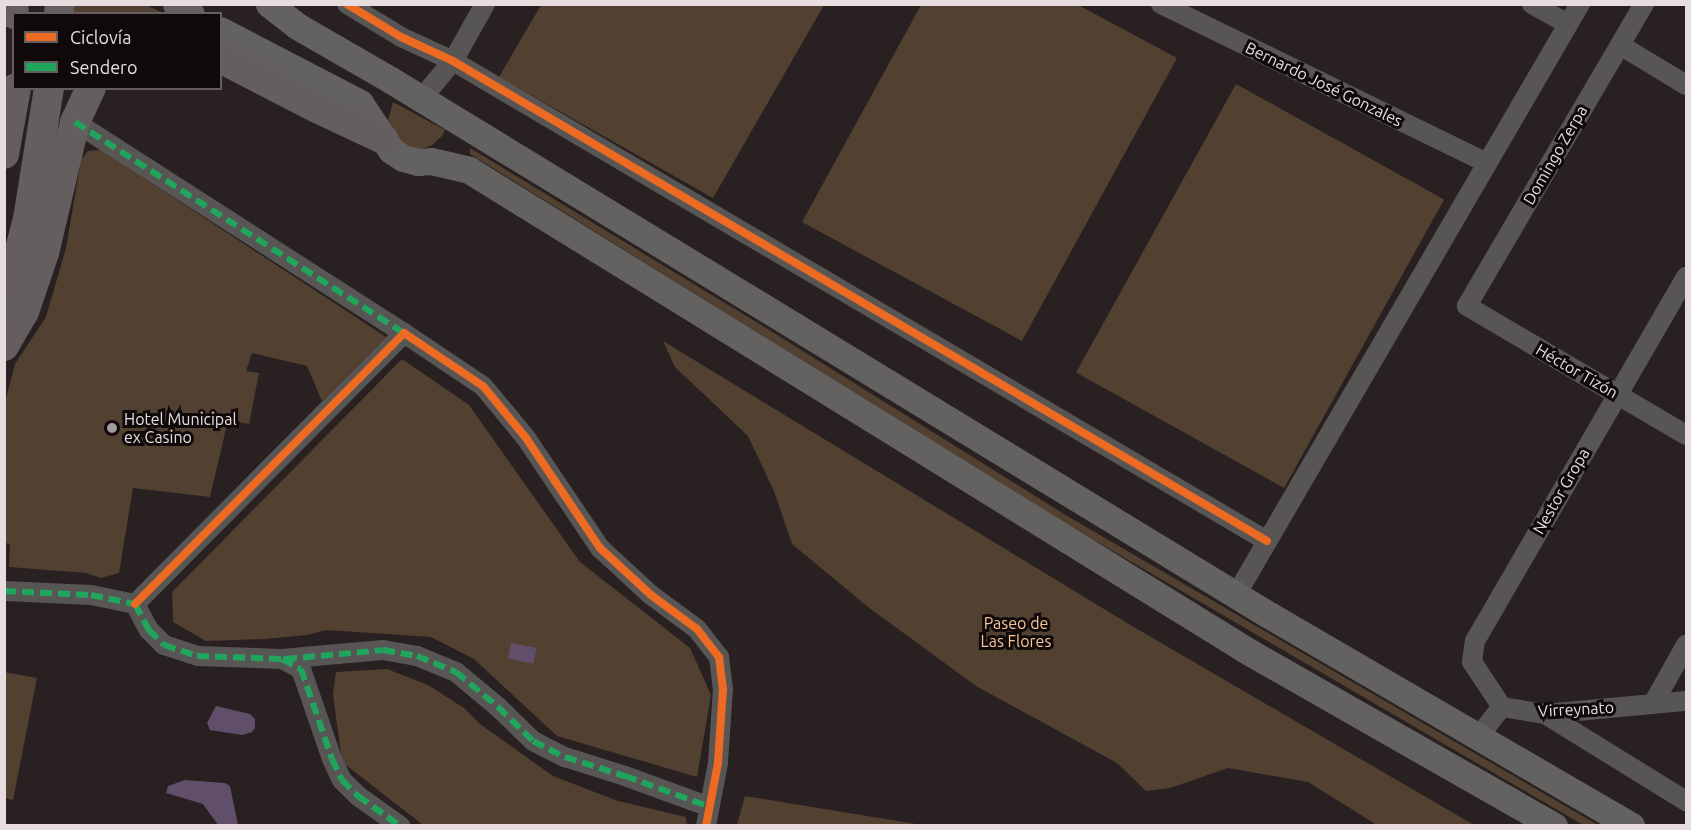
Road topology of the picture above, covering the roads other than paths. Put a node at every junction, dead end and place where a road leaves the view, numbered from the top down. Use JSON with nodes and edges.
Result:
{"nodes":[{"id":1,"x":269,"y":4,"type":"edge"},
{"id":2,"x":347,"y":4,"type":"edge"},
{"id":3,"x":485,"y":4,"type":"edge"},
{"id":4,"x":1161,"y":4,"type":"edge"},
{"id":5,"x":1532,"y":4,"type":"edge"},
{"id":6,"x":1580,"y":4,"type":"edge"},
{"id":7,"x":1644,"y":4,"type":"edge"},
{"id":8,"x":1568,"y":24,"type":"junction"},
{"id":9,"x":222,"y":31,"type":"edge"},
{"id":10,"x":1620,"y":45,"type":"junction"},
{"id":11,"x":222,"y":59,"type":"edge"},
{"id":12,"x":453,"y":61,"type":"junction"},
{"id":13,"x":389,"y":79,"type":"junction"},
{"id":14,"x":1686,"y":85,"type":"edge"},
{"id":15,"x":16,"y":90,"type":"edge"},
{"id":16,"x":49,"y":90,"type":"edge"},
{"id":17,"x":90,"y":90,"type":"edge"},
{"id":18,"x":421,"y":99,"type":"junction"},
{"id":19,"x":75,"y":122,"type":"junction"},
{"id":20,"x":464,"y":124,"type":"junction"},
{"id":21,"x":380,"y":132,"type":"junction"},
{"id":22,"x":4,"y":154,"type":"edge"},
{"id":23,"x":431,"y":161,"type":"junction"},
{"id":24,"x":1487,"y":163,"type":"junction"},
{"id":25,"x":1686,"y":277,"type":"edge"},
{"id":26,"x":1467,"y":306,"type":"joint"},
{"id":27,"x":4,"y":311,"type":"edge"},
{"id":28,"x":404,"y":333,"type":"junction"},
{"id":29,"x":4,"y":345,"type":"edge"},
{"id":30,"x":1617,"y":394,"type":"junction"},
{"id":31,"x":1686,"y":435,"type":"edge"},
{"id":32,"x":1267,"y":541,"type":"junction"},
{"id":33,"x":4,"y":591,"type":"edge"},
{"id":34,"x":1236,"y":595,"type":"junction"},
{"id":35,"x":135,"y":604,"type":"junction"},
{"id":36,"x":1686,"y":645,"type":"edge"},
{"id":37,"x":282,"y":659,"type":"junction"},
{"id":38,"x":1686,"y":701,"type":"edge"},
{"id":39,"x":1653,"y":704,"type":"junction"},
{"id":40,"x":1502,"y":707,"type":"junction"},
{"id":41,"x":1545,"y":714,"type":"junction"},
{"id":42,"x":1479,"y":736,"type":"junction"},
{"id":43,"x":1686,"y":801,"type":"edge"},
{"id":44,"x":708,"y":816,"type":"edge"},
{"id":45,"x":400,"y":825,"type":"edge"},
{"id":46,"x":1554,"y":825,"type":"edge"},
{"id":47,"x":1631,"y":825,"type":"edge"}],
"edges":[{"from":1,"to":13,"type":"main road"},
{"from":2,"to":12,"type":"street"},
{"from":3,"to":12,"type":"street"},
{"from":4,"to":24,"type":"street","name":"Bernardo José Gonzales"},
{"from":5,"to":8,"type":"street"},
{"from":6,"to":8,"type":"street"},
{"from":7,"to":10,"type":"street","name":"Domingo Zerpa"},
{"from":8,"to":24,"type":"street"},
{"from":9,"to":21,"type":"main road"},
{"from":10,"to":14,"type":"street"},
{"from":10,"to":26,"type":"street","name":"Domingo Zerpa"},
{"from":11,"to":21,"type":"main road"},
{"from":12,"to":18,"type":"street"},
{"from":12,"to":32,"type":"street"},
{"from":13,"to":18,"type":"main road"},
{"from":13,"to":21,"type":"main road"},
{"from":15,"to":22,"type":"main road"},
{"from":16,"to":27,"type":"main road"},
{"from":17,"to":19,"type":"main road"},
{"from":18,"to":20,"type":"main road"},
{"from":19,"to":28,"type":"street"},
{"from":19,"to":29,"type":"main road"},
{"from":20,"to":23,"type":"main road"},
{"from":20,"to":34,"type":"main road"},
{"from":21,"to":23,"type":"main road"},
{"from":23,"to":46,"type":"main road"},
{"from":24,"to":32,"type":"street"},
{"from":25,"to":30,"type":"street","name":"Nestor Gropa"},
{"from":26,"to":30,"type":"street","name":"Héctor Tizón"},
{"from":28,"to":35,"type":"street"},
{"from":28,"to":44,"type":"street"},
{"from":30,"to":31,"type":"street","name":"Héctor Tizón"},
{"from":30,"to":40,"type":"street","name":"Nestor Gropa"},
{"from":32,"to":34,"type":"street"},
{"from":33,"to":35,"type":"street"},
{"from":34,"to":42,"type":"main road"},
{"from":35,"to":37,"type":"street"},
{"from":36,"to":39,"type":"street"},
{"from":37,"to":44,"type":"street"},
{"from":37,"to":45,"type":"street"},
{"from":38,"to":39,"type":"street","name":"Virreynato"},
{"from":39,"to":41,"type":"street","name":"Virreynato"},
{"from":40,"to":41,"type":"street","name":"Virreynato"},
{"from":40,"to":42,"type":"street"},
{"from":41,"to":43,"type":"street"},
{"from":42,"to":47,"type":"main road"}]}
